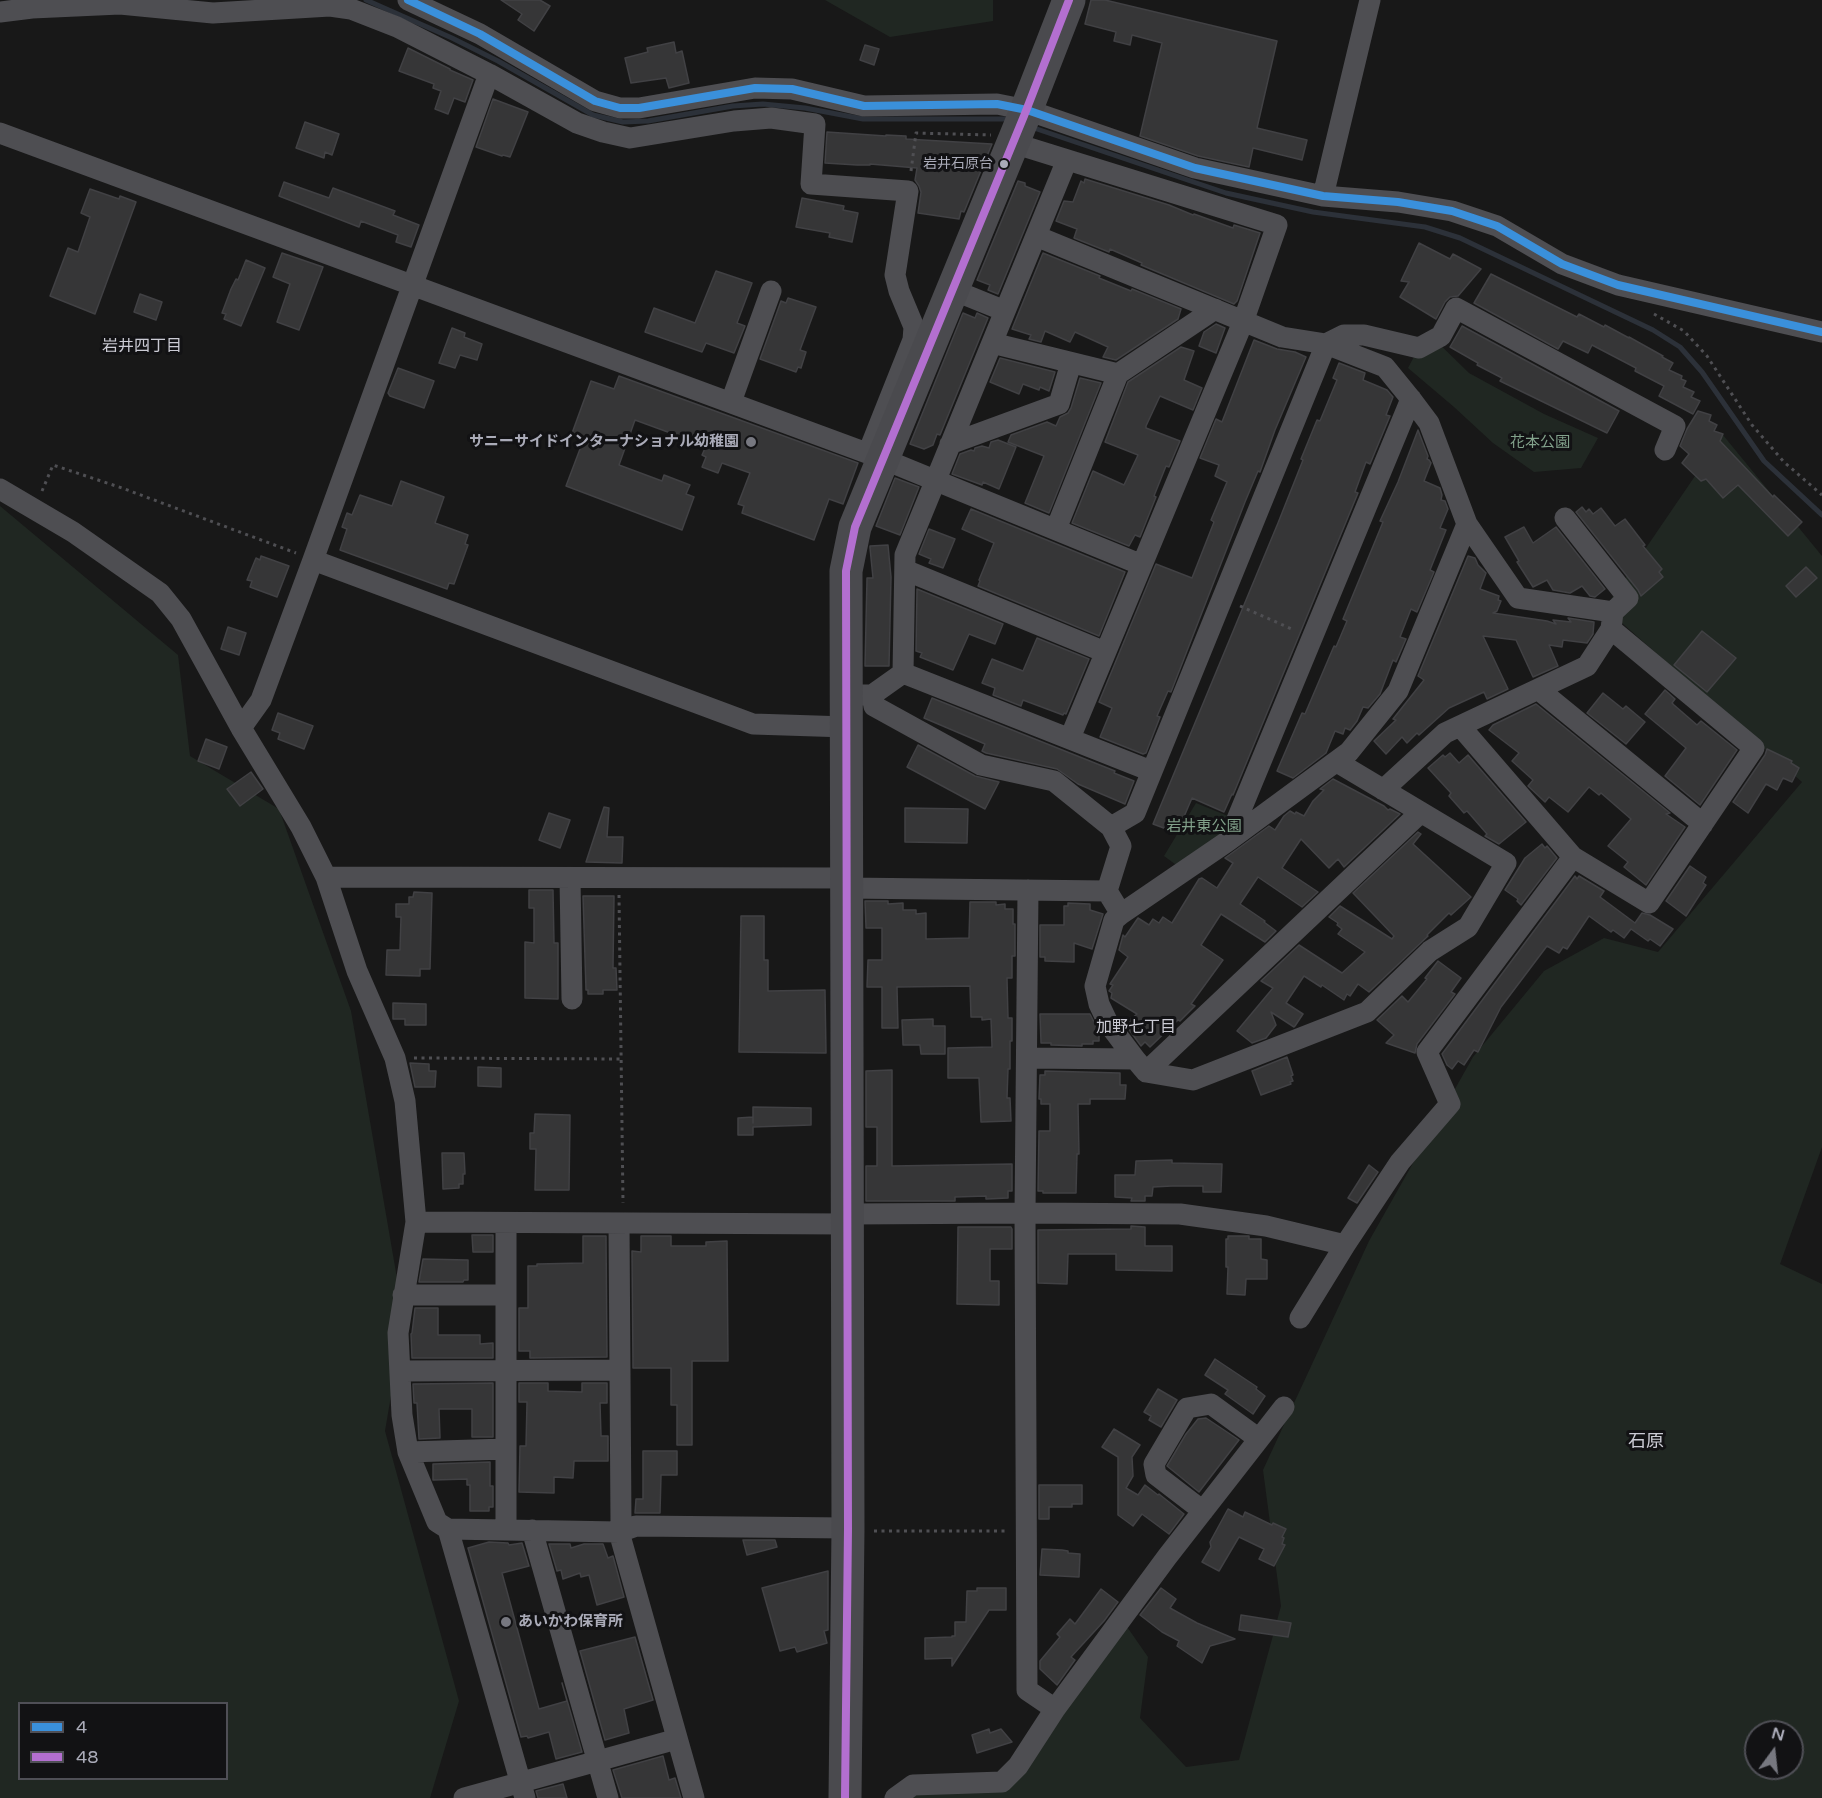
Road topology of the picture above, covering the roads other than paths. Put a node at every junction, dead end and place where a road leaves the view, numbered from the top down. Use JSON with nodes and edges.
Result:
{"nodes":[{"id":1,"x":408,"y":0,"type":"edge"},
{"id":2,"x":1069,"y":0,"type":"edge"},
{"id":3,"x":1370,"y":0,"type":"edge"},
{"id":4,"x":0,"y":12,"type":"edge"},
{"id":5,"x":489,"y":74,"type":"junction"},
{"id":6,"x":1020,"y":126,"type":"junction"},
{"id":7,"x":0,"y":133,"type":"edge"},
{"id":8,"x":1067,"y":160,"type":"junction"},
{"id":9,"x":1323,"y":196,"type":"junction"},
{"id":10,"x":1036,"y":236,"type":"junction"},
{"id":11,"x":412,"y":285,"type":"junction"},
{"id":12,"x":953,"y":290,"type":"junction"},
{"id":13,"x":771,"y":291,"type":"dead end"},
{"id":14,"x":1215,"y":309,"type":"junction"},
{"id":15,"x":1005,"y":311,"type":"junction"},
{"id":16,"x":1243,"y":322,"type":"junction"},
{"id":17,"x":1822,"y":332,"type":"edge"},
{"id":18,"x":992,"y":343,"type":"junction"},
{"id":19,"x":1326,"y":344,"type":"junction"},
{"id":20,"x":1071,"y":363,"type":"junction"},
{"id":21,"x":1118,"y":374,"type":"junction"},
{"id":22,"x":1411,"y":399,"type":"junction"},
{"id":23,"x":731,"y":402,"type":"junction"},
{"id":24,"x":950,"y":444,"type":"junction"},
{"id":25,"x":1665,"y":450,"type":"dead end"},
{"id":26,"x":875,"y":456,"type":"junction"},
{"id":27,"x":935,"y":481,"type":"junction"},
{"id":28,"x":0,"y":489,"type":"edge"},
{"id":29,"x":1565,"y":518,"type":"dead end"},
{"id":30,"x":1467,"y":524,"type":"junction"},
{"id":31,"x":1056,"y":529,"type":"junction"},
{"id":32,"x":313,"y":560,"type":"junction"},
{"id":33,"x":1142,"y":565,"type":"junction"},
{"id":34,"x":905,"y":570,"type":"junction"},
{"id":35,"x":1612,"y":620,"type":"junction"},
{"id":36,"x":1105,"y":652,"type":"junction"},
{"id":37,"x":903,"y":673,"type":"junction"},
{"id":38,"x":1538,"y":689,"type":"junction"},
{"id":39,"x":860,"y":695,"type":"junction"},
{"id":40,"x":1460,"y":726,"type":"junction"},
{"id":41,"x":847,"y":727,"type":"junction"},
{"id":42,"x":241,"y":728,"type":"junction"},
{"id":43,"x":1070,"y":738,"type":"junction"},
{"id":44,"x":1337,"y":762,"type":"junction"},
{"id":45,"x":1151,"y":771,"type":"junction"},
{"id":46,"x":1383,"y":790,"type":"junction"},
{"id":47,"x":1420,"y":812,"type":"junction"},
{"id":48,"x":1702,"y":824,"type":"junction"},
{"id":49,"x":1111,"y":827,"type":"junction"},
{"id":50,"x":1228,"y":841,"type":"junction"},
{"id":51,"x":1573,"y":857,"type":"junction"},
{"id":52,"x":326,"y":877,"type":"junction"},
{"id":53,"x":570,"y":878,"type":"junction"},
{"id":54,"x":847,"y":883,"type":"junction"},
{"id":55,"x":1028,"y":890,"type":"junction"},
{"id":56,"x":1107,"y":891,"type":"junction"},
{"id":57,"x":1121,"y":914,"type":"junction"},
{"id":58,"x":573,"y":999,"type":"dead end"},
{"id":59,"x":1027,"y":1058,"type":"junction"},
{"id":60,"x":1141,"y":1065,"type":"junction"},
{"id":61,"x":1025,"y":1213,"type":"junction"},
{"id":62,"x":848,"y":1219,"type":"junction"},
{"id":63,"x":416,"y":1222,"type":"junction"},
{"id":64,"x":506,"y":1223,"type":"junction"},
{"id":65,"x":621,"y":1224,"type":"junction"},
{"id":66,"x":1345,"y":1245,"type":"junction"},
{"id":67,"x":403,"y":1295,"type":"junction"},
{"id":68,"x":506,"y":1295,"type":"junction"},
{"id":69,"x":1300,"y":1318,"type":"dead end"},
{"id":70,"x":619,"y":1370,"type":"junction"},
{"id":71,"x":400,"y":1371,"type":"junction"},
{"id":72,"x":506,"y":1371,"type":"junction"},
{"id":73,"x":1284,"y":1407,"type":"dead end"},
{"id":74,"x":1259,"y":1439,"type":"junction"},
{"id":75,"x":506,"y":1449,"type":"junction"},
{"id":76,"x":408,"y":1452,"type":"junction"},
{"id":77,"x":1203,"y":1511,"type":"junction"},
{"id":78,"x":448,"y":1529,"type":"junction"},
{"id":79,"x":848,"y":1529,"type":"junction"},
{"id":80,"x":506,"y":1530,"type":"junction"},
{"id":81,"x":532,"y":1530,"type":"junction"},
{"id":82,"x":619,"y":1532,"type":"junction"},
{"id":83,"x":1055,"y":1710,"type":"junction"},
{"id":84,"x":677,"y":1739,"type":"junction"},
{"id":85,"x":598,"y":1761,"type":"junction"},
{"id":86,"x":523,"y":1790,"type":"edge"},
{"id":87,"x":464,"y":1798,"type":"edge"},
{"id":88,"x":608,"y":1798,"type":"edge"},
{"id":89,"x":694,"y":1798,"type":"edge"},
{"id":90,"x":845,"y":1798,"type":"edge"},
{"id":91,"x":895,"y":1798,"type":"edge"}],
"edges":[{"from":1,"to":6,"type":"street"},
{"from":2,"to":6,"type":"main road"},
{"from":3,"to":9,"type":"street"},
{"from":4,"to":5,"type":"street"},
{"from":5,"to":11,"type":"street"},
{"from":5,"to":26,"type":"street"},
{"from":6,"to":8,"type":"street"},
{"from":6,"to":9,"type":"street"},
{"from":6,"to":12,"type":"main road"},
{"from":7,"to":11,"type":"street"},
{"from":8,"to":10,"type":"street"},
{"from":8,"to":16,"type":"street"},
{"from":9,"to":17,"type":"street"},
{"from":10,"to":14,"type":"street"},
{"from":10,"to":15,"type":"street"},
{"from":11,"to":23,"type":"street"},
{"from":11,"to":32,"type":"street"},
{"from":12,"to":15,"type":"street"},
{"from":12,"to":26,"type":"main road"},
{"from":13,"to":23,"type":"street"},
{"from":14,"to":16,"type":"street"},
{"from":14,"to":21,"type":"street"},
{"from":15,"to":18,"type":"street"},
{"from":16,"to":19,"type":"street"},
{"from":16,"to":33,"type":"street"},
{"from":18,"to":20,"type":"street"},
{"from":18,"to":24,"type":"street"},
{"from":19,"to":22,"type":"street"},
{"from":19,"to":25,"type":"street"},
{"from":19,"to":45,"type":"street"},
{"from":20,"to":21,"type":"street"},
{"from":20,"to":24,"type":"street"},
{"from":21,"to":31,"type":"street"},
{"from":22,"to":30,"type":"street"},
{"from":22,"to":50,"type":"street"},
{"from":23,"to":26,"type":"street"},
{"from":24,"to":27,"type":"street"},
{"from":26,"to":27,"type":"street"},
{"from":26,"to":39,"type":"main road"},
{"from":27,"to":31,"type":"street"},
{"from":27,"to":34,"type":"street"},
{"from":28,"to":42,"type":"street"},
{"from":29,"to":35,"type":"street"},
{"from":30,"to":35,"type":"street"},
{"from":30,"to":44,"type":"street"},
{"from":31,"to":33,"type":"street"},
{"from":32,"to":41,"type":"street"},
{"from":32,"to":42,"type":"street"},
{"from":33,"to":36,"type":"street"},
{"from":34,"to":36,"type":"street"},
{"from":34,"to":37,"type":"street"},
{"from":35,"to":38,"type":"street"},
{"from":35,"to":48,"type":"street"},
{"from":36,"to":43,"type":"street"},
{"from":37,"to":39,"type":"street"},
{"from":37,"to":43,"type":"street"},
{"from":38,"to":40,"type":"street"},
{"from":38,"to":48,"type":"street"},
{"from":39,"to":41,"type":"main road"},
{"from":39,"to":49,"type":"street"},
{"from":40,"to":46,"type":"street"},
{"from":40,"to":51,"type":"street"},
{"from":41,"to":54,"type":"main road"},
{"from":42,"to":52,"type":"street"},
{"from":43,"to":45,"type":"street"},
{"from":44,"to":46,"type":"street"},
{"from":44,"to":50,"type":"street"},
{"from":45,"to":49,"type":"street"},
{"from":46,"to":47,"type":"street"},
{"from":47,"to":60,"type":"street"},
{"from":47,"to":60,"type":"street"},
{"from":48,"to":51,"type":"street"},
{"from":49,"to":56,"type":"street"},
{"from":50,"to":57,"type":"street"},
{"from":51,"to":66,"type":"street"},
{"from":52,"to":53,"type":"street"},
{"from":52,"to":63,"type":"street"},
{"from":53,"to":54,"type":"street"},
{"from":53,"to":58,"type":"street"},
{"from":54,"to":55,"type":"street"},
{"from":54,"to":62,"type":"main road"},
{"from":55,"to":56,"type":"street"},
{"from":55,"to":59,"type":"street"},
{"from":56,"to":57,"type":"street"},
{"from":57,"to":60,"type":"street"},
{"from":59,"to":60,"type":"street"},
{"from":59,"to":61,"type":"street"},
{"from":61,"to":62,"type":"street"},
{"from":61,"to":66,"type":"street"},
{"from":61,"to":83,"type":"street"},
{"from":62,"to":65,"type":"street"},
{"from":62,"to":79,"type":"main road"},
{"from":63,"to":64,"type":"street"},
{"from":63,"to":67,"type":"street"},
{"from":64,"to":65,"type":"street"},
{"from":64,"to":68,"type":"street"},
{"from":65,"to":70,"type":"street"},
{"from":66,"to":69,"type":"street"},
{"from":67,"to":68,"type":"street"},
{"from":67,"to":71,"type":"street"},
{"from":68,"to":72,"type":"street"},
{"from":70,"to":72,"type":"street"},
{"from":70,"to":82,"type":"street"},
{"from":71,"to":72,"type":"street"},
{"from":71,"to":76,"type":"street"},
{"from":72,"to":75,"type":"street"},
{"from":73,"to":74,"type":"street"},
{"from":74,"to":77,"type":"street"},
{"from":74,"to":77,"type":"street"},
{"from":75,"to":76,"type":"street"},
{"from":75,"to":80,"type":"street"},
{"from":76,"to":78,"type":"street"},
{"from":77,"to":83,"type":"street"},
{"from":78,"to":80,"type":"street"},
{"from":78,"to":86,"type":"street"},
{"from":79,"to":82,"type":"street"},
{"from":79,"to":90,"type":"main road"},
{"from":80,"to":81,"type":"street"},
{"from":81,"to":82,"type":"street"},
{"from":81,"to":85,"type":"street"},
{"from":82,"to":84,"type":"street"},
{"from":83,"to":91,"type":"street"},
{"from":84,"to":85,"type":"street"},
{"from":84,"to":89,"type":"street"},
{"from":85,"to":86,"type":"street"},
{"from":85,"to":88,"type":"street"},
{"from":86,"to":87,"type":"street"}]}
